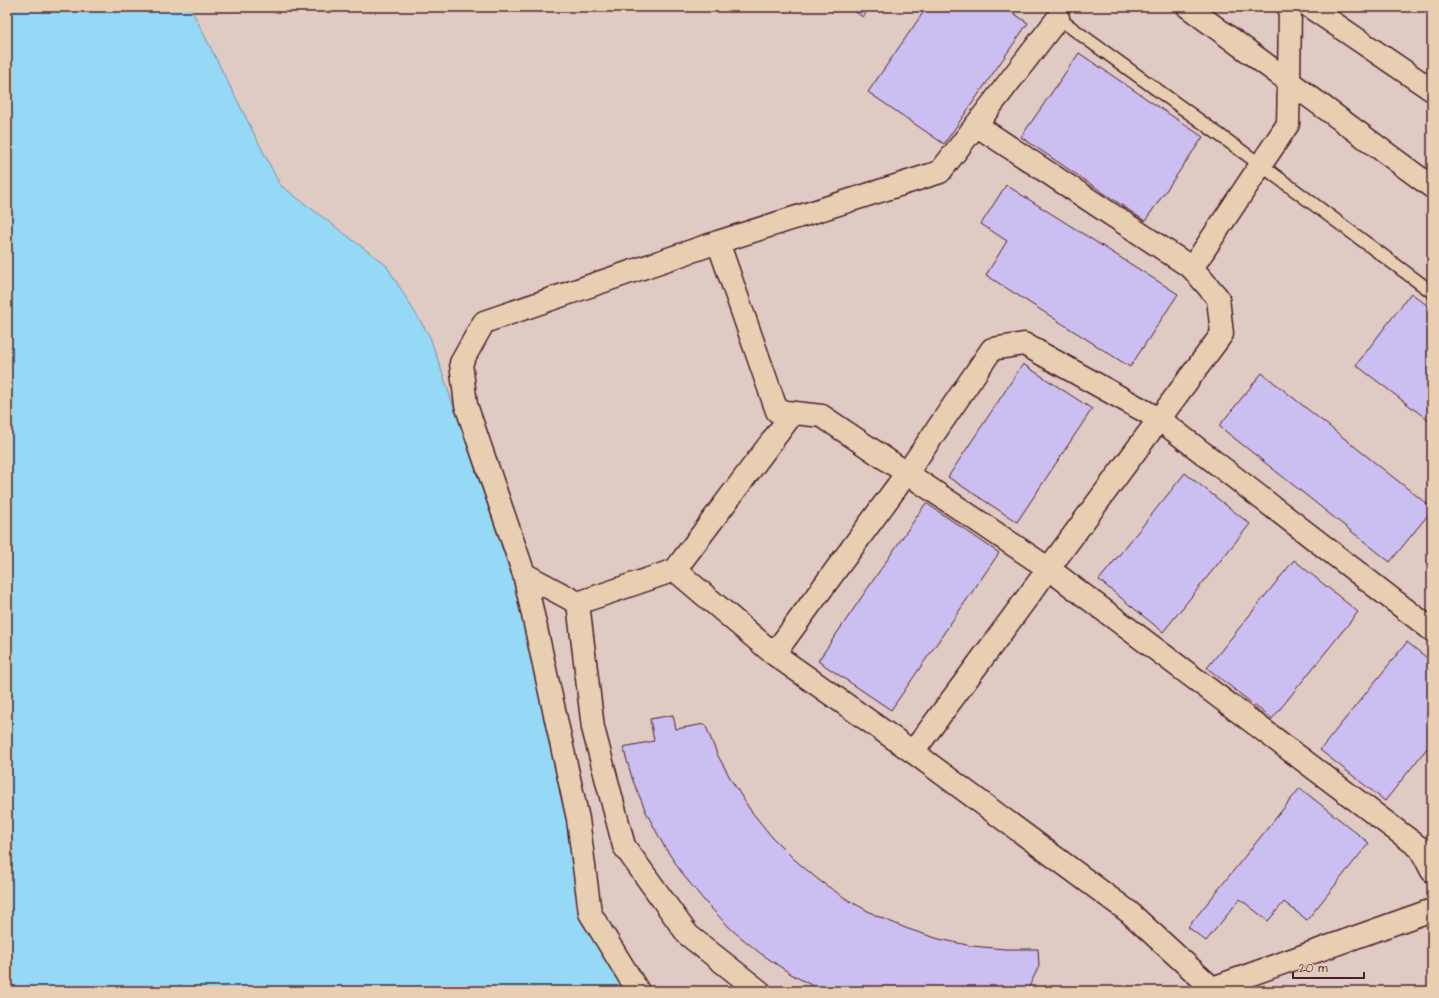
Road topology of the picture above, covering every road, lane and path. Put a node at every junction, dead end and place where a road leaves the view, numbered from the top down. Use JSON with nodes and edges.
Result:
{"nodes":[{"id":1,"x":1188,"y":7,"type":"edge"},
{"id":2,"x":1290,"y":7,"type":"edge"},
{"id":3,"x":1310,"y":7,"type":"edge"},
{"id":4,"x":1058,"y":18,"type":"joint"},
{"id":5,"x":1289,"y":81,"type":"junction"},
{"id":6,"x":1432,"y":90,"type":"edge"},
{"id":7,"x":976,"y":125,"type":"junction"},
{"id":8,"x":1261,"y":165,"type":"junction"},
{"id":9,"x":1432,"y":187,"type":"edge"},
{"id":10,"x":718,"y":242,"type":"junction"},
{"id":11,"x":1192,"y":268,"type":"junction"},
{"id":12,"x":1432,"y":292,"type":"edge"},
{"id":13,"x":793,"y":413,"type":"junction"},
{"id":14,"x":1159,"y":419,"type":"junction"},
{"id":15,"x":907,"y":473,"type":"junction"},
{"id":16,"x":1049,"y":569,"type":"junction"},
{"id":17,"x":675,"y":570,"type":"junction"},
{"id":18,"x":524,"y":574,"type":"junction"},
{"id":19,"x":578,"y":603,"type":"junction"},
{"id":20,"x":1432,"y":630,"type":"edge"},
{"id":21,"x":774,"y":654,"type":"junction"},
{"id":22,"x":913,"y":752,"type":"junction"},
{"id":23,"x":1432,"y":871,"type":"edge"},
{"id":24,"x":1432,"y":910,"type":"edge"},
{"id":25,"x":1208,"y":990,"type":"edge"},
{"id":26,"x":638,"y":991,"type":"edge"},
{"id":27,"x":759,"y":991,"type":"edge"}],
"edges":[{"from":1,"to":5,"type":"main road"},
{"from":2,"to":5,"type":"main road"},
{"from":3,"to":6,"type":"main road"},
{"from":4,"to":7,"type":"main road"},
{"from":4,"to":8,"type":"lane"},
{"from":5,"to":8,"type":"main road"},
{"from":5,"to":9,"type":"main road"},
{"from":7,"to":10,"type":"main road"},
{"from":7,"to":11,"type":"main road"},
{"from":8,"to":11,"type":"main road"},
{"from":8,"to":12,"type":"lane"},
{"from":10,"to":13,"type":"main road"},
{"from":10,"to":18,"type":"main road"},
{"from":11,"to":14,"type":"main road"},
{"from":13,"to":15,"type":"main road"},
{"from":13,"to":17,"type":"main road"},
{"from":14,"to":15,"type":"main road"},
{"from":14,"to":16,"type":"main road"},
{"from":14,"to":20,"type":"main road"},
{"from":15,"to":16,"type":"main road"},
{"from":15,"to":21,"type":"main road"},
{"from":16,"to":22,"type":"main road"},
{"from":16,"to":23,"type":"main road"},
{"from":17,"to":19,"type":"main road"},
{"from":17,"to":21,"type":"main road"},
{"from":18,"to":19,"type":"main road"},
{"from":18,"to":26,"type":"main road"},
{"from":19,"to":27,"type":"main road"},
{"from":21,"to":22,"type":"main road"},
{"from":22,"to":25,"type":"main road"},
{"from":24,"to":25,"type":"main road"}]}
